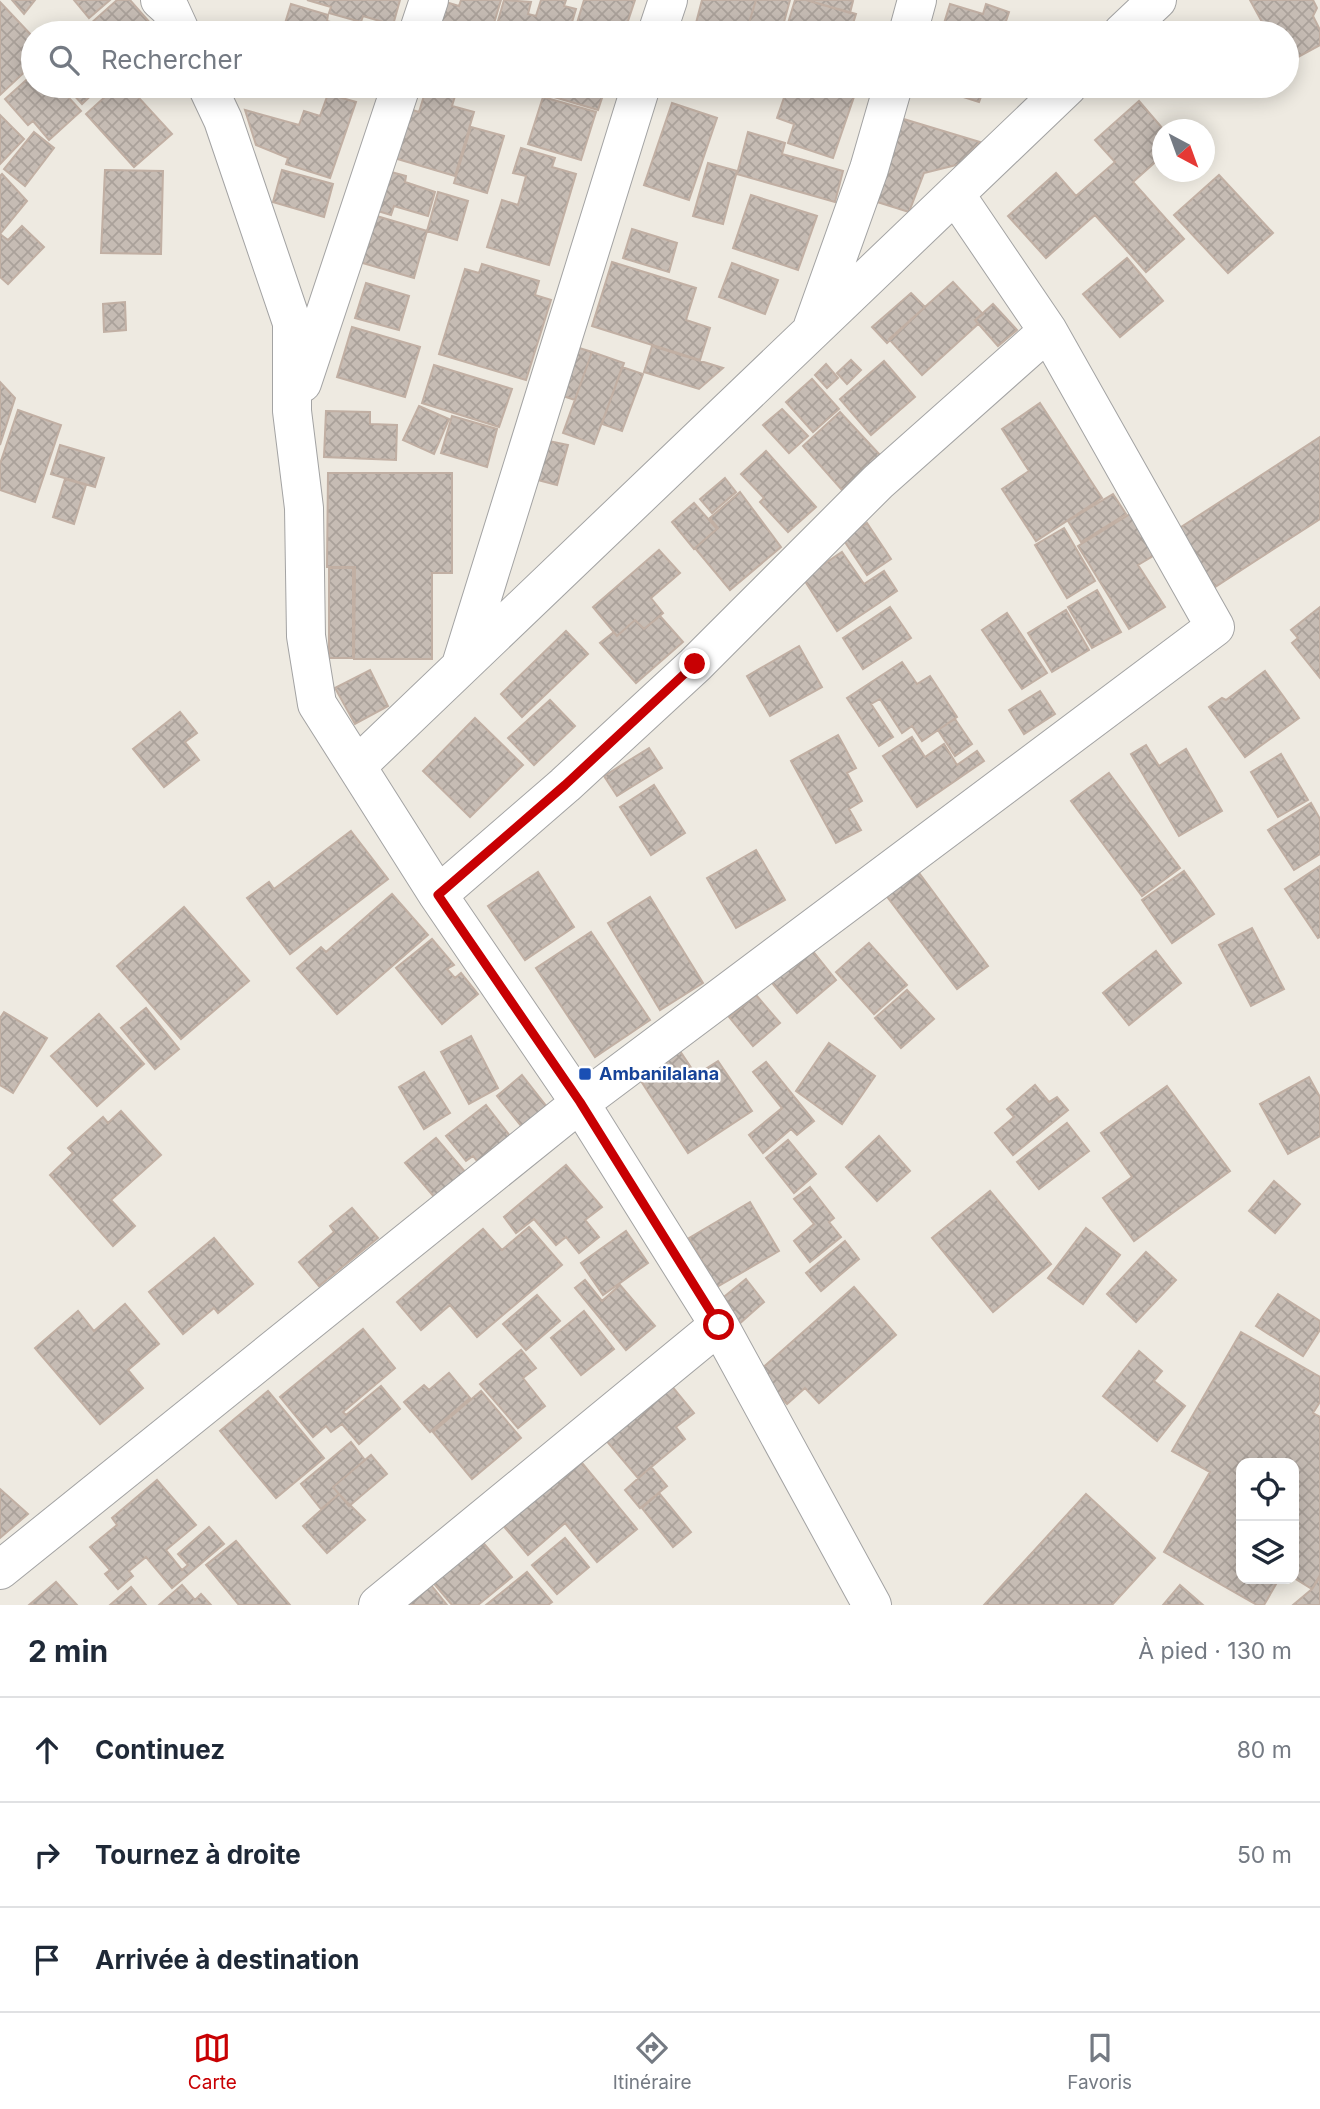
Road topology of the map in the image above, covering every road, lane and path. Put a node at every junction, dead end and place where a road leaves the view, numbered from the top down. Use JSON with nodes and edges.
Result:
{"nodes":[{"id":1,"x":429,"y":0,"type":"edge"},
{"id":2,"x":667,"y":0,"type":"edge"},
{"id":3,"x":917,"y":0,"type":"edge"},
{"id":4,"x":1156,"y":0,"type":"edge"},
{"id":5,"x":422,"y":21,"type":"edge"},
{"id":6,"x":661,"y":21,"type":"edge"},
{"id":7,"x":911,"y":21,"type":"edge"},
{"id":8,"x":1134,"y":21,"type":"edge"},
{"id":9,"x":213,"y":98,"type":"edge"},
{"id":10,"x":397,"y":98,"type":"edge"},
{"id":11,"x":637,"y":98,"type":"edge"},
{"id":12,"x":890,"y":98,"type":"edge"},
{"id":13,"x":1055,"y":98,"type":"edge"},
{"id":14,"x":955,"y":194,"type":"junction"},
{"id":15,"x":1048,"y":331,"type":"junction"},
{"id":16,"x":810,"y":335,"type":"junction"},
{"id":17,"x":292,"y":411,"type":"junction"},
{"id":18,"x":461,"y":667,"type":"junction"},
{"id":19,"x":358,"y":765,"type":"junction"},
{"id":20,"x":438,"y":895,"type":"junction"},
{"id":21,"x":580,"y":1102,"type":"junction"},
{"id":22,"x":719,"y":1325,"type":"junction"},
{"id":23,"x":0,"y":1570,"type":"edge"},
{"id":24,"x":378,"y":1605,"type":"edge"},
{"id":25,"x":872,"y":1605,"type":"edge"}],
"edges":[{"from":1,"to":5,"type":"street"},
{"from":2,"to":6,"type":"street"},
{"from":3,"to":7,"type":"street"},
{"from":4,"to":8,"type":"street"},
{"from":9,"to":17,"type":"street"},
{"from":10,"to":17,"type":"street"},
{"from":11,"to":18,"type":"street"},
{"from":12,"to":16,"type":"street"},
{"from":13,"to":14,"type":"street"},
{"from":14,"to":15,"type":"street"},
{"from":14,"to":16,"type":"street"},
{"from":15,"to":20,"type":"street"},
{"from":15,"to":21,"type":"street"},
{"from":16,"to":18,"type":"street"},
{"from":17,"to":19,"type":"street"},
{"from":18,"to":19,"type":"street"},
{"from":19,"to":20,"type":"street"},
{"from":20,"to":21,"type":"street"},
{"from":21,"to":22,"type":"street"},
{"from":21,"to":23,"type":"street"},
{"from":22,"to":24,"type":"street"},
{"from":22,"to":25,"type":"street"}]}
